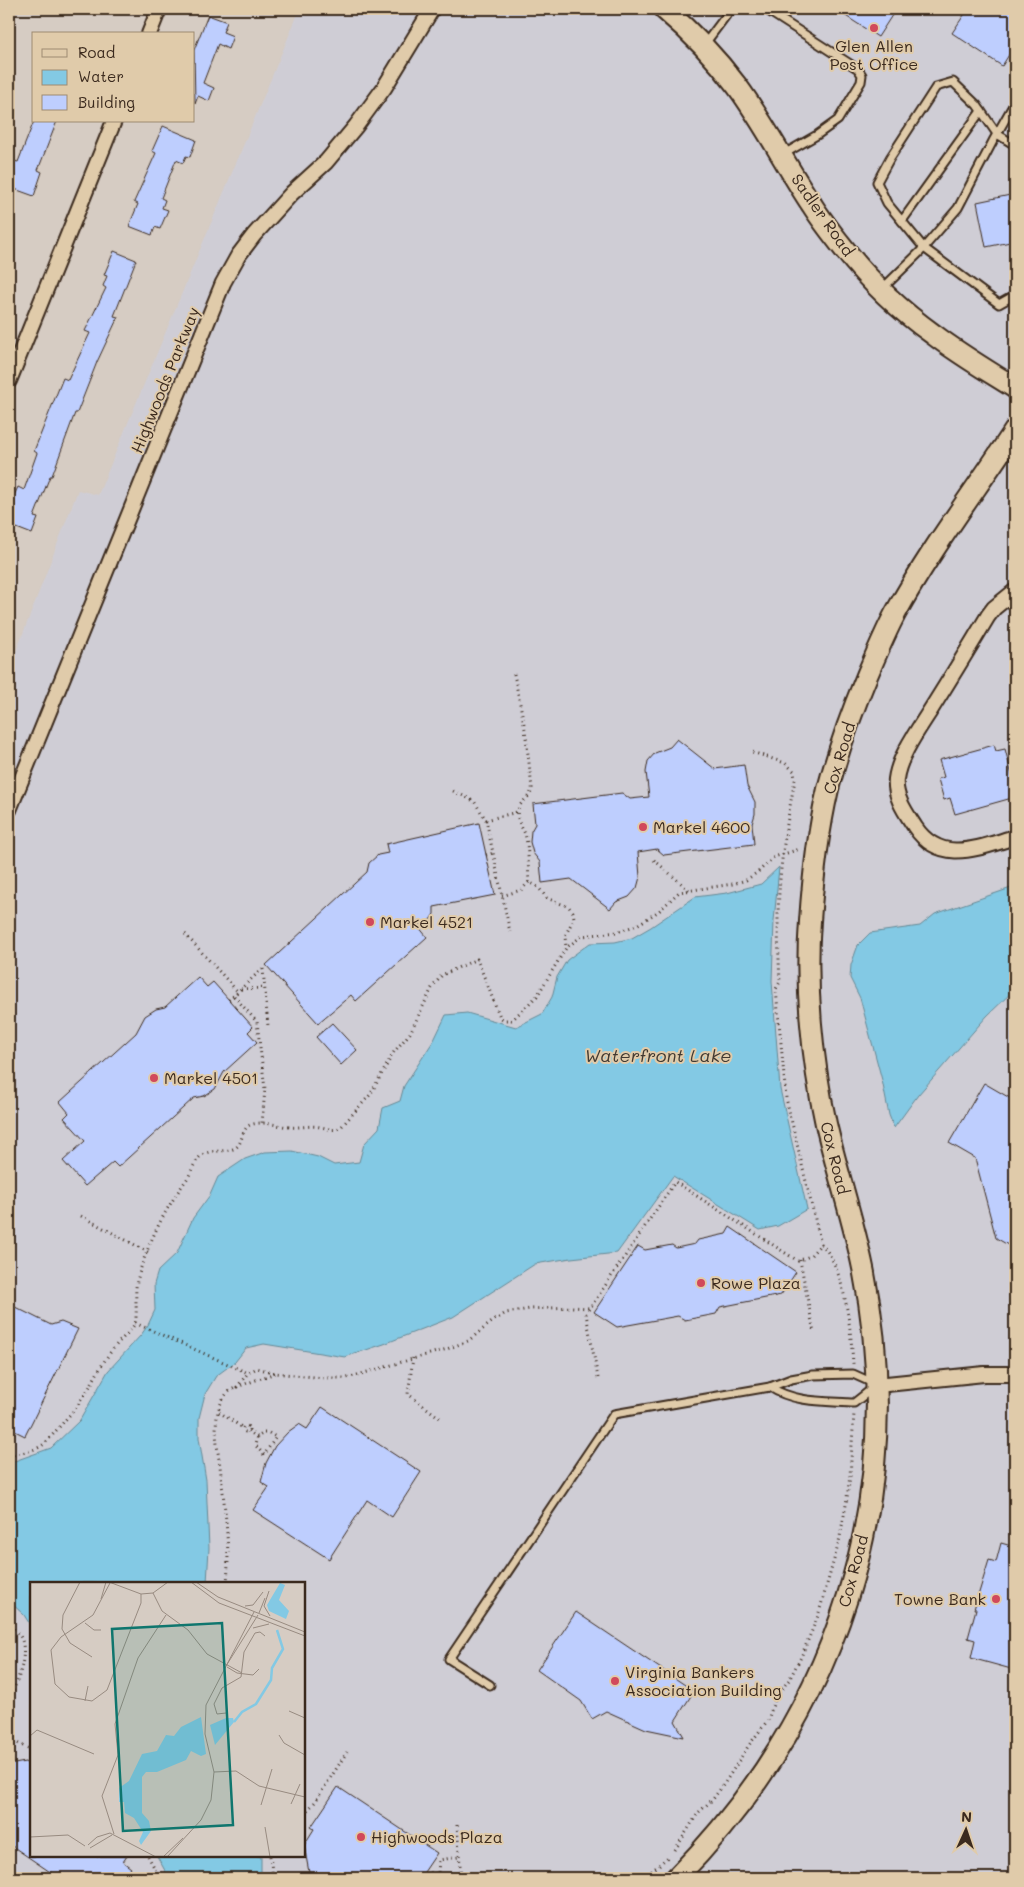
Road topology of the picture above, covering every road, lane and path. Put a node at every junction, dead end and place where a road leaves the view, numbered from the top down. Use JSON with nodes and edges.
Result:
{"nodes":[{"id":1,"x":159,"y":9,"type":"edge"},
{"id":2,"x":432,"y":9,"type":"edge"},
{"id":3,"x":664,"y":9,"type":"edge"},
{"id":4,"x":734,"y":9,"type":"edge"},
{"id":5,"x":765,"y":9,"type":"edge"},
{"id":6,"x":150,"y":32,"type":"edge"},
{"id":7,"x":703,"y":46,"type":"junction"},
{"id":8,"x":1015,"y":102,"type":"edge"},
{"id":9,"x":981,"y":111,"type":"junction"},
{"id":10,"x":114,"y":122,"type":"edge"},
{"id":11,"x":997,"y":134,"type":"junction"},
{"id":12,"x":1015,"y":145,"type":"edge"},
{"id":13,"x":782,"y":155,"type":"junction"},
{"id":14,"x":902,"y":221,"type":"junction"},
{"id":15,"x":924,"y":248,"type":"junction"},
{"id":16,"x":882,"y":290,"type":"junction"},
{"id":17,"x":1015,"y":295,"type":"edge"},
{"id":18,"x":9,"y":381,"type":"edge"},
{"id":19,"x":1015,"y":388,"type":"edge"},
{"id":20,"x":1015,"y":430,"type":"edge"},
{"id":21,"x":1015,"y":592,"type":"edge"},
{"id":22,"x":514,"y":674,"type":"dead end"},
{"id":23,"x":752,"y":752,"type":"dead end"},
{"id":24,"x":453,"y":792,"type":"dead end"},
{"id":25,"x":9,"y":810,"type":"edge"},
{"id":26,"x":518,"y":812,"type":"junction"},
{"id":27,"x":486,"y":820,"type":"junction"},
{"id":28,"x":1015,"y":837,"type":"edge"},
{"id":29,"x":818,"y":843,"type":"junction"},
{"id":30,"x":493,"y":853,"type":"junction"},
{"id":31,"x":783,"y":854,"type":"junction"},
{"id":32,"x":486,"y":855,"type":"dead end"},
{"id":33,"x":654,"y":860,"type":"dead end"},
{"id":34,"x":529,"y":882,"type":"junction"},
{"id":35,"x":690,"y":891,"type":"junction"},
{"id":36,"x":502,"y":896,"type":"junction"},
{"id":37,"x":510,"y":932,"type":"dead end"},
{"id":38,"x":185,"y":934,"type":"dead end"},
{"id":39,"x":566,"y":948,"type":"junction"},
{"id":40,"x":265,"y":988,"type":"junction"},
{"id":41,"x":240,"y":991,"type":"junction"},
{"id":42,"x":234,"y":996,"type":"junction"},
{"id":43,"x":230,"y":1000,"type":"dead end"},
{"id":44,"x":268,"y":1026,"type":"dead end"},
{"id":45,"x":262,"y":1124,"type":"junction"},
{"id":46,"x":81,"y":1216,"type":"dead end"},
{"id":47,"x":821,"y":1244,"type":"junction"},
{"id":48,"x":148,"y":1252,"type":"junction"},
{"id":49,"x":800,"y":1260,"type":"junction"},
{"id":50,"x":590,"y":1308,"type":"junction"},
{"id":51,"x":135,"y":1323,"type":"junction"},
{"id":52,"x":814,"y":1333,"type":"dead end"},
{"id":53,"x":413,"y":1358,"type":"junction"},
{"id":54,"x":248,"y":1373,"type":"junction"},
{"id":55,"x":275,"y":1373,"type":"junction"},
{"id":56,"x":853,"y":1374,"type":"junction"},
{"id":57,"x":1015,"y":1374,"type":"edge"},
{"id":58,"x":598,"y":1378,"type":"dead end"},
{"id":59,"x":878,"y":1385,"type":"junction"},
{"id":60,"x":237,"y":1387,"type":"junction"},
{"id":61,"x":770,"y":1387,"type":"junction"},
{"id":62,"x":854,"y":1403,"type":"junction"},
{"id":63,"x":219,"y":1412,"type":"junction"},
{"id":64,"x":440,"y":1418,"type":"dead end"},
{"id":65,"x":257,"y":1437,"type":"junction"},
{"id":66,"x":9,"y":1456,"type":"edge"},
{"id":67,"x":227,"y":1582,"type":"edge"},
{"id":68,"x":9,"y":1627,"type":"edge"},
{"id":69,"x":490,"y":1685,"type":"dead end"},
{"id":70,"x":9,"y":1698,"type":"edge"},
{"id":71,"x":9,"y":1739,"type":"edge"},
{"id":72,"x":30,"y":1750,"type":"edge"},
{"id":73,"x":348,"y":1752,"type":"dead end"},
{"id":74,"x":305,"y":1813,"type":"edge"},
{"id":75,"x":457,"y":1825,"type":"dead end"},
{"id":76,"x":149,"y":1857,"type":"edge"},
{"id":77,"x":270,"y":1857,"type":"edge"},
{"id":78,"x":459,"y":1857,"type":"junction"},
{"id":79,"x":160,"y":1878,"type":"edge"},
{"id":80,"x":273,"y":1878,"type":"edge"},
{"id":81,"x":429,"y":1878,"type":"edge"},
{"id":82,"x":461,"y":1878,"type":"edge"},
{"id":83,"x":644,"y":1878,"type":"edge"},
{"id":84,"x":676,"y":1878,"type":"edge"}],
"edges":[{"from":1,"to":6,"type":"street"},
{"from":2,"to":25,"type":"street","name":"Highwoods Parkway"},
{"from":3,"to":7,"type":"main road","name":"Sadler Road"},
{"from":4,"to":7,"type":"lane"},
{"from":5,"to":13,"type":"lane"},
{"from":7,"to":13,"type":"main road","name":"Sadler Road"},
{"from":8,"to":11,"type":"lane"},
{"from":9,"to":11,"type":"lane"},
{"from":9,"to":14,"type":"lane"},
{"from":9,"to":14,"type":"lane"},
{"from":10,"to":18,"type":"street"},
{"from":11,"to":12,"type":"lane"},
{"from":11,"to":15,"type":"lane"},
{"from":13,"to":16,"type":"main road","name":"Sadler Road"},
{"from":14,"to":15,"type":"lane"},
{"from":15,"to":16,"type":"lane"},
{"from":15,"to":17,"type":"lane"},
{"from":16,"to":19,"type":"main road","name":"Sadler Road"},
{"from":20,"to":29,"type":"main road","name":"Cox Road"},
{"from":21,"to":28,"type":"street"},
{"from":22,"to":26,"type":"path"},
{"from":23,"to":31,"type":"path"},
{"from":24,"to":27,"type":"path"},
{"from":26,"to":27,"type":"path"},
{"from":26,"to":34,"type":"path"},
{"from":27,"to":30,"type":"path"},
{"from":29,"to":31,"type":"path"},
{"from":29,"to":59,"type":"main road","name":"Cox Road"},
{"from":30,"to":32,"type":"path"},
{"from":30,"to":36,"type":"path"},
{"from":31,"to":35,"type":"path"},
{"from":31,"to":47,"type":"path"},
{"from":33,"to":35,"type":"path"},
{"from":34,"to":36,"type":"path"},
{"from":34,"to":39,"type":"path"},
{"from":35,"to":39,"type":"path"},
{"from":36,"to":37,"type":"path"},
{"from":38,"to":41,"type":"path"},
{"from":39,"to":45,"type":"path"},
{"from":40,"to":41,"type":"path"},
{"from":40,"to":41,"type":"path"},
{"from":40,"to":44,"type":"path"},
{"from":41,"to":42,"type":"path"},
{"from":42,"to":43,"type":"path"},
{"from":42,"to":45,"type":"path"},
{"from":45,"to":48,"type":"path"},
{"from":46,"to":48,"type":"path"},
{"from":47,"to":49,"type":"path"},
{"from":47,"to":56,"type":"path"},
{"from":48,"to":51,"type":"path"},
{"from":49,"to":50,"type":"path"},
{"from":49,"to":52,"type":"path"},
{"from":50,"to":53,"type":"path"},
{"from":50,"to":58,"type":"path"},
{"from":51,"to":54,"type":"path"},
{"from":51,"to":66,"type":"path"},
{"from":53,"to":55,"type":"path"},
{"from":53,"to":64,"type":"path"},
{"from":54,"to":55,"type":"path"},
{"from":54,"to":60,"type":"path"},
{"from":55,"to":60,"type":"path"},
{"from":56,"to":59,"type":"lane"},
{"from":56,"to":61,"type":"lane"},
{"from":57,"to":59,"type":"street"},
{"from":59,"to":62,"type":"lane"},
{"from":59,"to":84,"type":"main road","name":"Cox Road"},
{"from":60,"to":63,"type":"path"},
{"from":61,"to":62,"type":"lane"},
{"from":61,"to":69,"type":"lane"},
{"from":62,"to":83,"type":"path"},
{"from":63,"to":65,"type":"path"},
{"from":63,"to":67,"type":"path"},
{"from":65,"to":65,"type":"path"},
{"from":68,"to":70,"type":"path"},
{"from":71,"to":72,"type":"path"},
{"from":73,"to":74,"type":"path"},
{"from":75,"to":78,"type":"path"},
{"from":76,"to":79,"type":"path"},
{"from":77,"to":80,"type":"path"},
{"from":78,"to":81,"type":"path"},
{"from":78,"to":82,"type":"path"}]}
